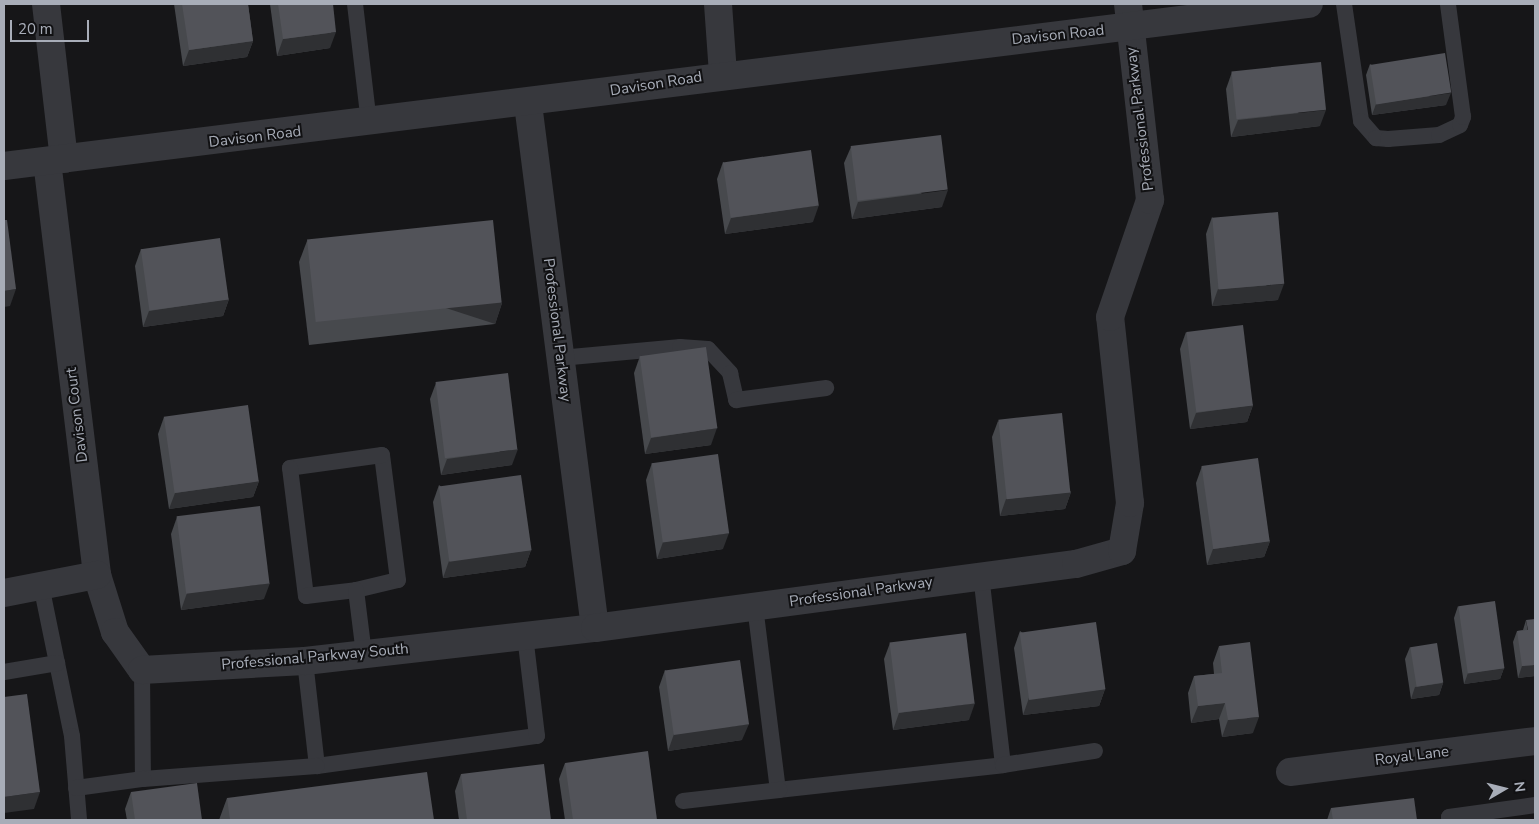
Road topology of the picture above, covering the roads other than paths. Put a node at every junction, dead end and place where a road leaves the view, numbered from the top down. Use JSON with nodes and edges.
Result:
{"nodes":[{"id":1,"x":46,"y":4,"type":"edge"},
{"id":2,"x":354,"y":4,"type":"edge"},
{"id":3,"x":718,"y":4,"type":"edge"},
{"id":4,"x":1309,"y":4,"type":"edge"},
{"id":5,"x":1344,"y":4,"type":"edge"},
{"id":6,"x":1448,"y":4,"type":"edge"},
{"id":7,"x":1128,"y":16,"type":"edge"},
{"id":8,"x":723,"y":74,"type":"junction"},
{"id":9,"x":528,"y":104,"type":"junction"},
{"id":10,"x":369,"y":123,"type":"junction"},
{"id":11,"x":56,"y":160,"type":"junction"},
{"id":12,"x":4,"y":166,"type":"edge"},
{"id":13,"x":560,"y":358,"type":"junction"},
{"id":14,"x":826,"y":388,"type":"dead end"},
{"id":15,"x":97,"y":575,"type":"junction"},
{"id":16,"x":981,"y":576,"type":"junction"},
{"id":17,"x":41,"y":586,"type":"junction"},
{"id":18,"x":356,"y":590,"type":"junction"},
{"id":19,"x":4,"y":593,"type":"edge"},
{"id":20,"x":755,"y":606,"type":"junction"},
{"id":21,"x":594,"y":628,"type":"junction"},
{"id":22,"x":525,"y":636,"type":"junction"},
{"id":23,"x":364,"y":654,"type":"junction"},
{"id":24,"x":305,"y":661,"type":"junction"},
{"id":25,"x":57,"y":663,"type":"junction"},
{"id":26,"x":142,"y":670,"type":"junction"},
{"id":27,"x":4,"y":672,"type":"edge"},
{"id":28,"x":1535,"y":741,"type":"edge"},
{"id":29,"x":1095,"y":751,"type":"dead end"},
{"id":30,"x":1003,"y":764,"type":"junction"},
{"id":31,"x":317,"y":766,"type":"junction"},
{"id":32,"x":1290,"y":772,"type":"dead end"},
{"id":33,"x":143,"y":779,"type":"junction"},
{"id":34,"x":76,"y":788,"type":"junction"},
{"id":35,"x":779,"y":790,"type":"junction"},
{"id":36,"x":683,"y":801,"type":"dead end"},
{"id":37,"x":1535,"y":805,"type":"edge"},
{"id":38,"x":79,"y":820,"type":"edge"},
{"id":39,"x":1450,"y":820,"type":"edge"}],
"edges":[{"from":1,"to":11,"type":"street","name":"Davison Court"},
{"from":2,"to":10,"type":"lane"},
{"from":3,"to":8,"type":"street"},
{"from":4,"to":7,"type":"street","name":"Davison Road"},
{"from":5,"to":6,"type":"lane"},
{"from":7,"to":8,"type":"street","name":"Davison Road"},
{"from":7,"to":16,"type":"street","name":"Professional Parkway"},
{"from":8,"to":9,"type":"street","name":"Davison Road"},
{"from":9,"to":10,"type":"street","name":"Davison Road"},
{"from":9,"to":13,"type":"street","name":"Professional Parkway"},
{"from":10,"to":11,"type":"street","name":"Davison Road"},
{"from":11,"to":12,"type":"street","name":"Davison Road"},
{"from":11,"to":15,"type":"street","name":"Davison Court"},
{"from":13,"to":14,"type":"lane"},
{"from":13,"to":21,"type":"street","name":"Professional Parkway"},
{"from":15,"to":17,"type":"street"},
{"from":15,"to":26,"type":"street"},
{"from":16,"to":20,"type":"street","name":"Professional Parkway"},
{"from":16,"to":30,"type":"lane"},
{"from":17,"to":19,"type":"street"},
{"from":17,"to":25,"type":"lane"},
{"from":18,"to":18,"type":"lane"},
{"from":18,"to":23,"type":"lane"},
{"from":20,"to":21,"type":"street","name":"Professional Parkway"},
{"from":20,"to":35,"type":"lane"},
{"from":21,"to":22,"type":"street","name":"Professional Parkway South"},
{"from":22,"to":23,"type":"street","name":"Professional Parkway South"},
{"from":22,"to":31,"type":"lane"},
{"from":23,"to":24,"type":"street","name":"Professional Parkway South"},
{"from":24,"to":26,"type":"street","name":"Professional Parkway South"},
{"from":24,"to":31,"type":"lane"},
{"from":25,"to":27,"type":"lane"},
{"from":25,"to":34,"type":"lane"},
{"from":26,"to":33,"type":"lane"},
{"from":28,"to":32,"type":"street","name":"Royal Lane"},
{"from":29,"to":30,"type":"lane"},
{"from":30,"to":35,"type":"lane"},
{"from":31,"to":33,"type":"lane"},
{"from":33,"to":34,"type":"lane"},
{"from":34,"to":38,"type":"lane"},
{"from":35,"to":36,"type":"lane"},
{"from":37,"to":39,"type":"lane"}]}
